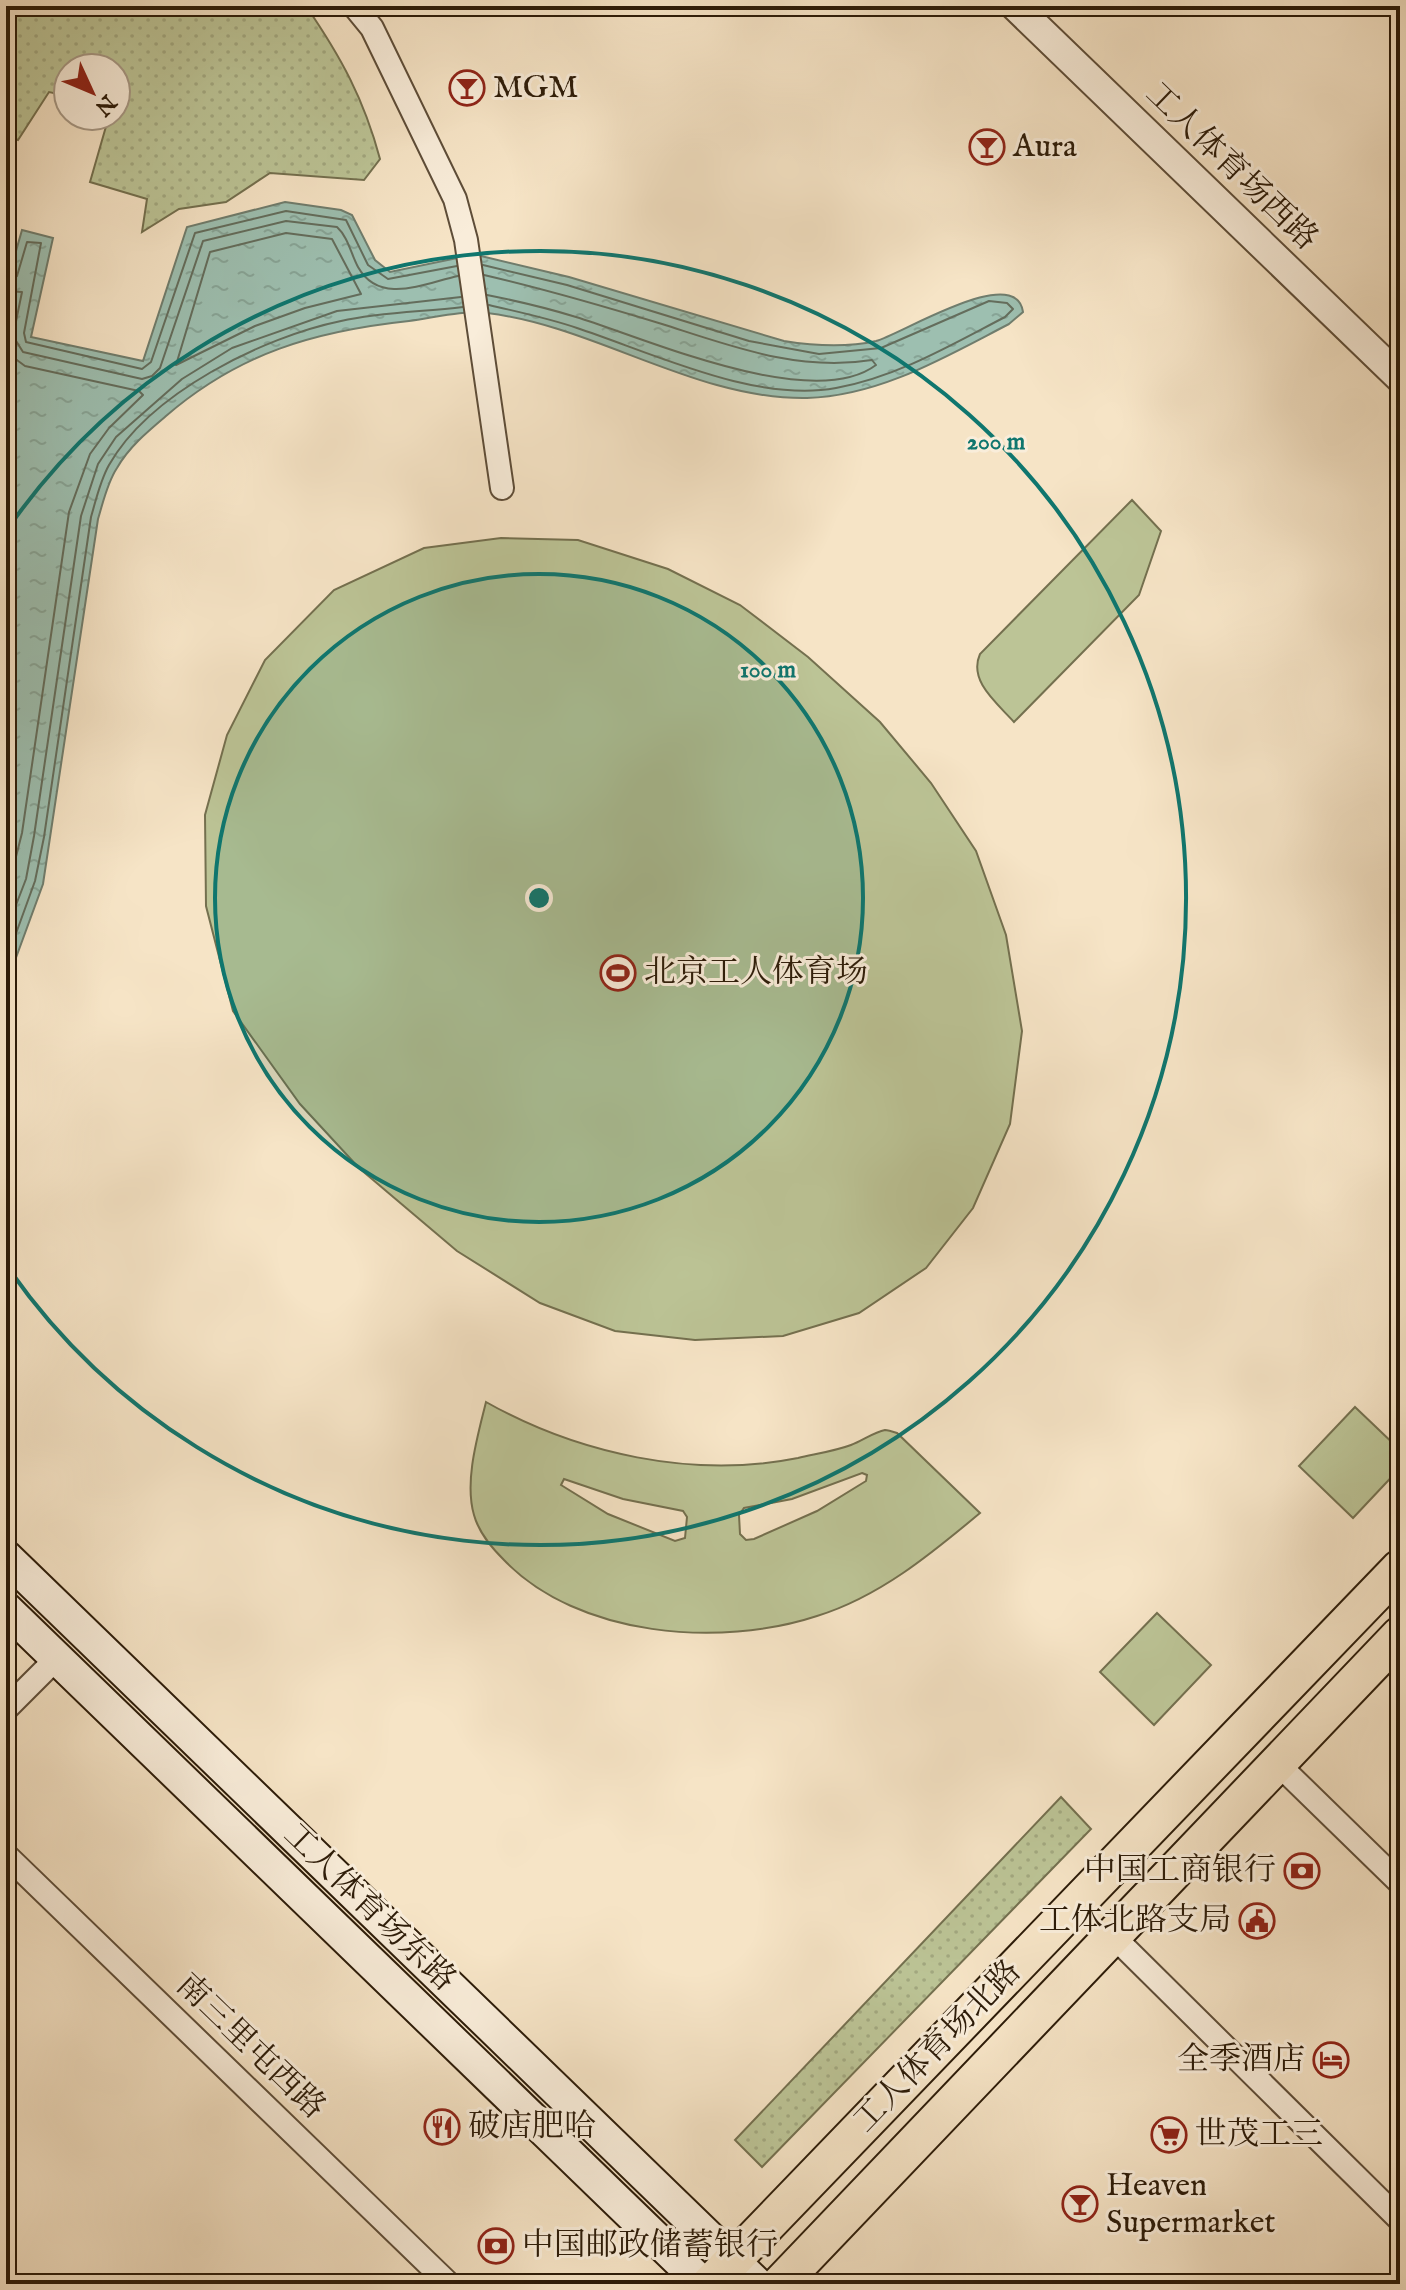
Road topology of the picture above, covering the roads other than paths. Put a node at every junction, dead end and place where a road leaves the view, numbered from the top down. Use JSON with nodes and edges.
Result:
{"nodes":[{"id":1,"x":354,"y":6,"type":"edge"},
{"id":2,"x":1015,"y":6,"type":"edge"},
{"id":3,"x":1400,"y":378,"type":"edge"},
{"id":4,"x":502,"y":488,"type":"dead end"},
{"id":5,"x":6,"y":1557,"type":"edge"},
{"id":6,"x":1400,"y":1568,"type":"edge"},
{"id":7,"x":6,"y":1609,"type":"edge"},
{"id":8,"x":1400,"y":1635,"type":"edge"},
{"id":9,"x":57,"y":1658,"type":"junction"},
{"id":10,"x":6,"y":1709,"type":"edge"},
{"id":11,"x":1277,"y":1763,"type":"junction"},
{"id":12,"x":6,"y":1855,"type":"edge"},
{"id":13,"x":1400,"y":1883,"type":"edge"},
{"id":14,"x":1112,"y":1935,"type":"junction"},
{"id":15,"x":1400,"y":2220,"type":"edge"},
{"id":16,"x":733,"y":2276,"type":"edge"},
{"id":17,"x":792,"y":2280,"type":"edge"},
{"id":18,"x":449,"y":2284,"type":"edge"},
{"id":19,"x":703,"y":2284,"type":"edge"}],
"edges":[{"from":1,"to":4,"type":"street"},
{"from":2,"to":3,"type":"street","name":"工人体育场西路"},
{"from":5,"to":16,"type":"main road","name":"工人体育场东路"},
{"from":6,"to":16,"type":"main road","name":"工人体育场北路"},
{"from":7,"to":9,"type":"main road","name":"工人体育场东路"},
{"from":8,"to":11,"type":"main road","name":"工人体育场北路"},
{"from":9,"to":10,"type":"street"},
{"from":9,"to":19,"type":"main road","name":"工人体育场东路"},
{"from":11,"to":13,"type":"street"},
{"from":11,"to":14,"type":"main road","name":"工人体育场北路"},
{"from":12,"to":18,"type":"street","name":"南三里屯西路"},
{"from":14,"to":15,"type":"street"},
{"from":14,"to":17,"type":"main road","name":"工人体育场北路"}]}
